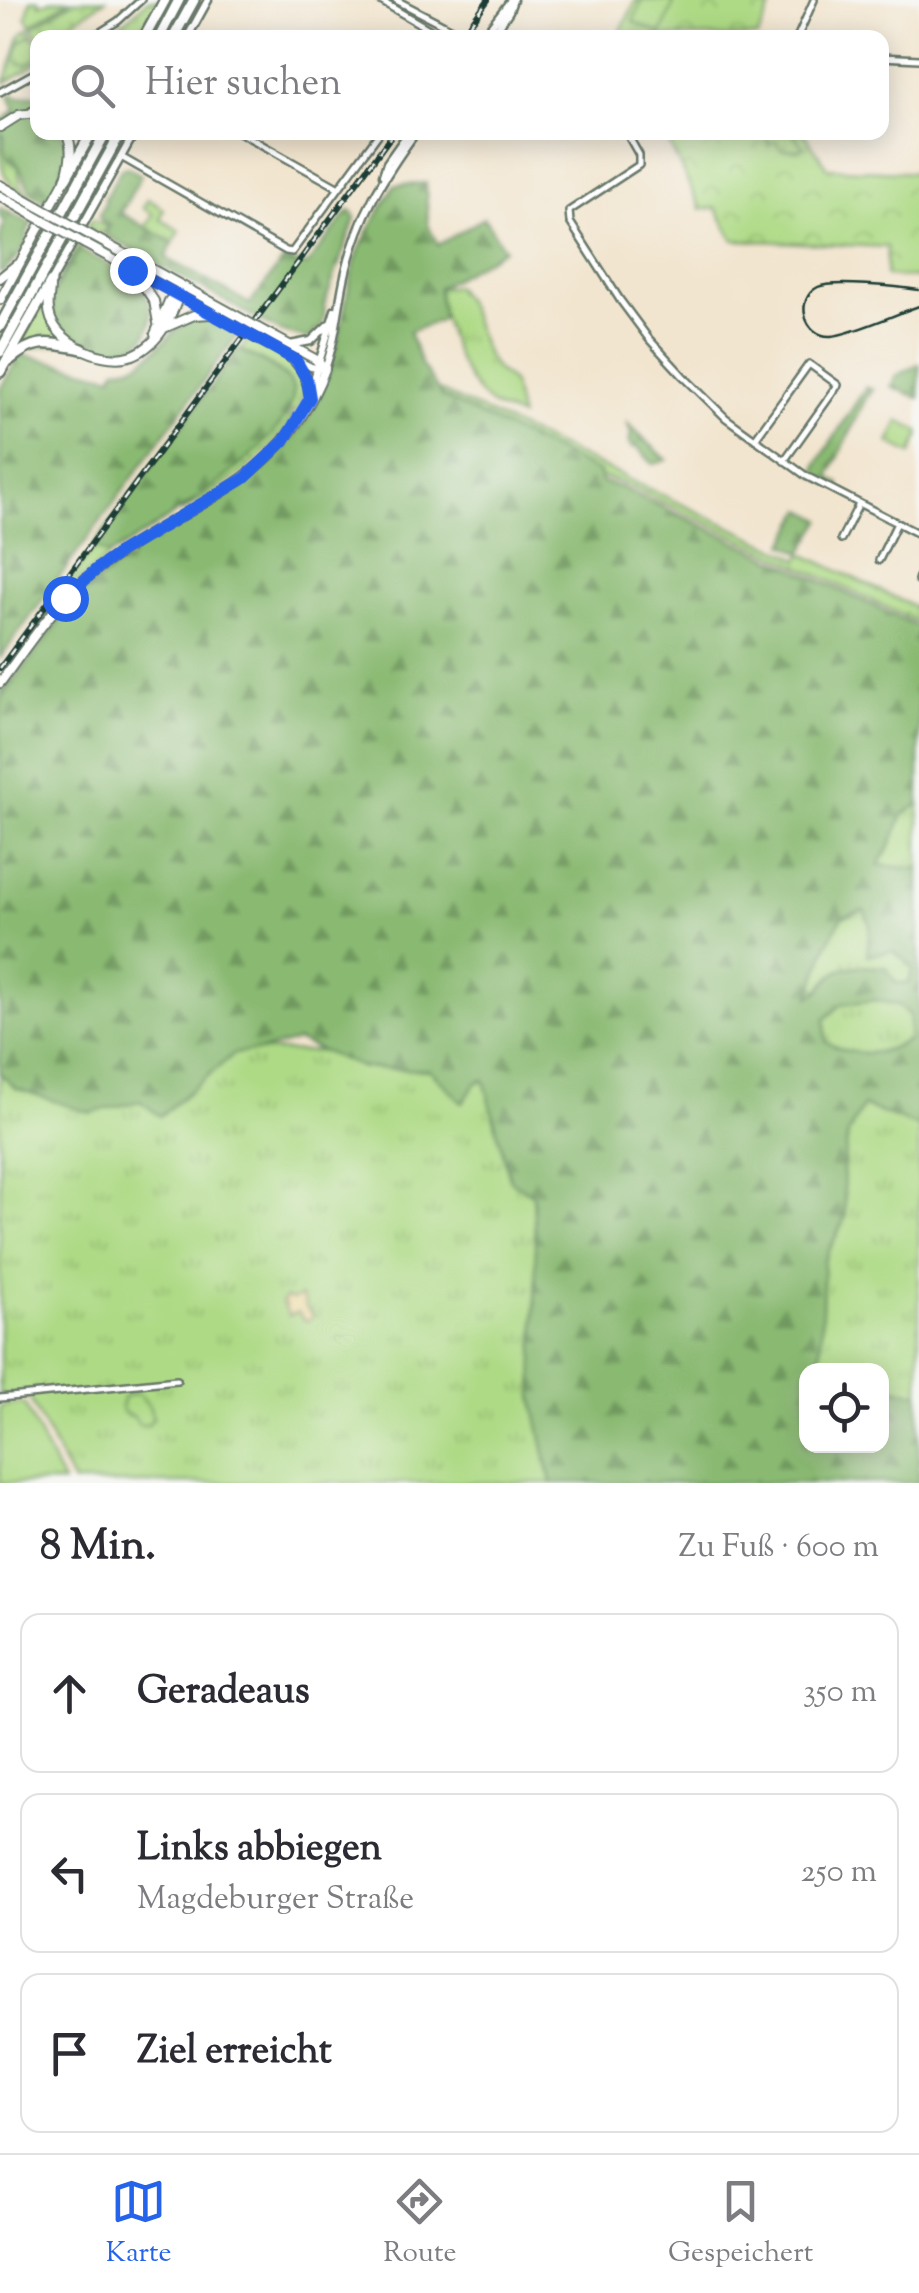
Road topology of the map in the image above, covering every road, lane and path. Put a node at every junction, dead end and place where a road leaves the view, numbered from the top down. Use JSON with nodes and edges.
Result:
{"nodes":[{"id":1,"x":142,"y":0,"type":"edge"},
{"id":2,"x":165,"y":0,"type":"edge"},
{"id":3,"x":179,"y":0,"type":"edge"},
{"id":4,"x":194,"y":0,"type":"edge"},
{"id":5,"x":208,"y":0,"type":"edge"},
{"id":6,"x":379,"y":0,"type":"edge"},
{"id":7,"x":396,"y":0,"type":"edge"},
{"id":8,"x":512,"y":0,"type":"edge"},
{"id":9,"x":814,"y":0,"type":"edge"},
{"id":10,"x":104,"y":30,"type":"edge"},
{"id":11,"x":148,"y":30,"type":"edge"},
{"id":12,"x":162,"y":30,"type":"edge"},
{"id":13,"x":177,"y":30,"type":"edge"},
{"id":14,"x":191,"y":30,"type":"edge"},
{"id":15,"x":430,"y":30,"type":"edge"},
{"id":16,"x":450,"y":30,"type":"edge"},
{"id":17,"x":488,"y":30,"type":"edge"},
{"id":18,"x":497,"y":30,"type":"edge"},
{"id":19,"x":801,"y":30,"type":"edge"},
{"id":20,"x":889,"y":58,"type":"edge"},
{"id":21,"x":919,"y":60,"type":"edge"},
{"id":22,"x":30,"y":75,"type":"edge"},
{"id":23,"x":0,"y":92,"type":"edge"},
{"id":24,"x":30,"y":113,"type":"edge"},
{"id":25,"x":0,"y":127,"type":"edge"},
{"id":26,"x":69,"y":140,"type":"edge"},
{"id":27,"x":87,"y":140,"type":"edge"},
{"id":28,"x":102,"y":140,"type":"edge"},
{"id":29,"x":117,"y":140,"type":"edge"},
{"id":30,"x":131,"y":140,"type":"edge"},
{"id":31,"x":253,"y":140,"type":"edge"},
{"id":32,"x":374,"y":140,"type":"edge"},
{"id":33,"x":406,"y":140,"type":"edge"},
{"id":34,"x":630,"y":140,"type":"edge"},
{"id":35,"x":121,"y":157,"type":"junction"},
{"id":36,"x":66,"y":178,"type":"junction"},
{"id":37,"x":339,"y":188,"type":"junction"},
{"id":38,"x":1,"y":190,"type":"edge"},
{"id":39,"x":37,"y":211,"type":"junction"},
{"id":40,"x":88,"y":240,"type":"junction"},
{"id":41,"x":22,"y":258,"type":"junction"},
{"id":42,"x":132,"y":270,"type":"junction"},
{"id":43,"x":0,"y":278,"type":"edge"},
{"id":44,"x":51,"y":282,"type":"junction"},
{"id":45,"x":179,"y":292,"type":"junction"},
{"id":46,"x":0,"y":300,"type":"edge"},
{"id":47,"x":340,"y":300,"type":"junction"},
{"id":48,"x":212,"y":314,"type":"junction"},
{"id":49,"x":332,"y":319,"type":"junction"},
{"id":50,"x":241,"y":324,"type":"junction"},
{"id":51,"x":161,"y":325,"type":"junction"},
{"id":52,"x":0,"y":326,"type":"edge"},
{"id":53,"x":255,"y":332,"type":"junction"},
{"id":54,"x":290,"y":345,"type":"junction"},
{"id":55,"x":82,"y":349,"type":"junction"},
{"id":56,"x":0,"y":352,"type":"edge"},
{"id":57,"x":296,"y":360,"type":"junction"},
{"id":58,"x":320,"y":367,"type":"junction"},
{"id":59,"x":2,"y":369,"type":"edge"},
{"id":60,"x":310,"y":395,"type":"junction"},
{"id":61,"x":754,"y":440,"type":"junction"},
{"id":62,"x":784,"y":461,"type":"junction"},
{"id":63,"x":858,"y":504,"type":"junction"},
{"id":64,"x":897,"y":523,"type":"junction"},
{"id":65,"x":919,"y":534,"type":"edge"},
{"id":66,"x":841,"y":539,"type":"dead end"},
{"id":67,"x":879,"y":560,"type":"dead end"},
{"id":68,"x":0,"y":683,"type":"edge"},
{"id":69,"x":177,"y":1380,"type":"dead end"},
{"id":70,"x":0,"y":1398,"type":"edge"}],
"edges":[{"from":1,"to":10,"type":"street"},
{"from":2,"to":11,"type":"highway"},
{"from":3,"to":12,"type":"highway"},
{"from":4,"to":13,"type":"highway"},
{"from":5,"to":14,"type":"street"},
{"from":6,"to":15,"type":"street"},
{"from":7,"to":16,"type":"street"},
{"from":8,"to":17,"type":"street"},
{"from":8,"to":18,"type":"street"},
{"from":9,"to":19,"type":"street"},
{"from":20,"to":21,"type":"street"},
{"from":22,"to":23,"type":"street"},
{"from":24,"to":25,"type":"main road"},
{"from":26,"to":36,"type":"main road"},
{"from":27,"to":36,"type":"highway"},
{"from":28,"to":52,"type":"highway"},
{"from":29,"to":56,"type":"highway"},
{"from":30,"to":35,"type":"street"},
{"from":31,"to":37,"type":"street"},
{"from":32,"to":37,"type":"street"},
{"from":33,"to":47,"type":"street"},
{"from":34,"to":61,"type":"street"},
{"from":35,"to":37,"type":"street"},
{"from":35,"to":44,"type":"street"},
{"from":36,"to":41,"type":"main road"},
{"from":38,"to":39,"type":"main road"},
{"from":38,"to":39,"type":"main road"},
{"from":39,"to":40,"type":"main road","bridge":true},
{"from":40,"to":42,"type":"main road"},
{"from":40,"to":45,"type":"main road"},
{"from":41,"to":43,"type":"main road"},
{"from":41,"to":46,"type":"main road"},
{"from":42,"to":45,"type":"main road"},
{"from":42,"to":51,"type":"main road"},
{"from":44,"to":55,"type":"main road"},
{"from":44,"to":59,"type":"highway"},
{"from":45,"to":48,"type":"main road"},
{"from":45,"to":50,"type":"main road"},
{"from":45,"to":51,"type":"main road"},
{"from":47,"to":49,"type":"street"},
{"from":47,"to":58,"type":"street"},
{"from":48,"to":50,"type":"main road"},
{"from":48,"to":51,"type":"main road"},
{"from":49,"to":54,"type":"street"},
{"from":49,"to":58,"type":"street"},
{"from":50,"to":53,"type":"main road","bridge":true},
{"from":51,"to":55,"type":"main road"},
{"from":53,"to":54,"type":"main road"},
{"from":53,"to":57,"type":"main road"},
{"from":54,"to":58,"type":"main road"},
{"from":55,"to":59,"type":"highway"},
{"from":57,"to":58,"type":"street"},
{"from":57,"to":60,"type":"main road"},
{"from":58,"to":60,"type":"main road"},
{"from":60,"to":68,"type":"main road"},
{"from":61,"to":62,"type":"street"},
{"from":61,"to":62,"type":"street"},
{"from":62,"to":63,"type":"street"},
{"from":63,"to":64,"type":"street"},
{"from":63,"to":66,"type":"street"},
{"from":64,"to":65,"type":"street"},
{"from":64,"to":67,"type":"street"},
{"from":69,"to":70,"type":"street"}]}
